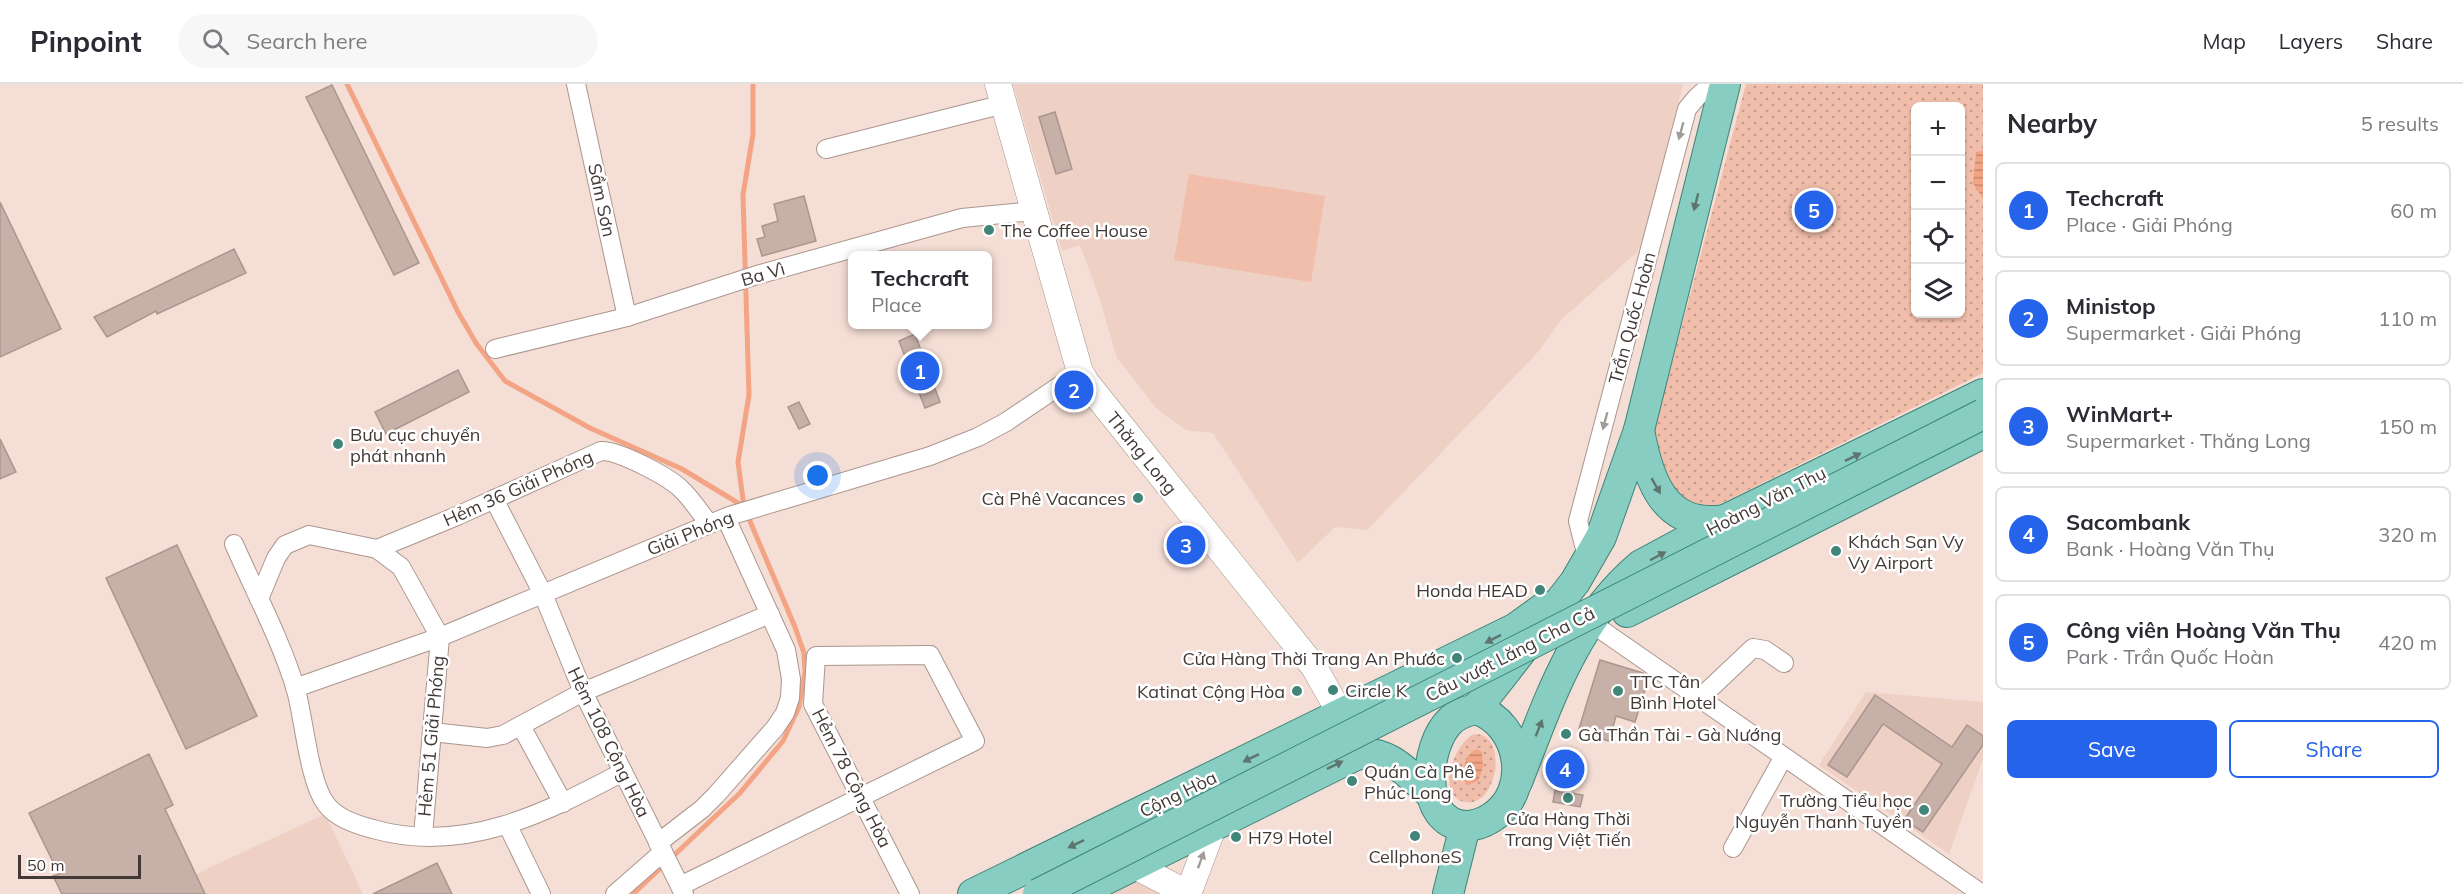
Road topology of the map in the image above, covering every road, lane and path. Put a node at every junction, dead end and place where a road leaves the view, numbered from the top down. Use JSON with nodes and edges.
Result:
{"nodes":[{"id":1,"x":576,"y":84,"type":"edge"},
{"id":2,"x":1712,"y":84,"type":"edge"},
{"id":3,"x":1725,"y":84,"type":"edge"},
{"id":4,"x":1001,"y":94,"type":"edge"},
{"id":5,"x":826,"y":148,"type":"dead end"},
{"id":6,"x":1034,"y":211,"type":"junction"},
{"id":7,"x":627,"y":316,"type":"junction"},
{"id":8,"x":495,"y":349,"type":"dead end"},
{"id":9,"x":1080,"y":372,"type":"junction"},
{"id":10,"x":1983,"y":394,"type":"edge"},
{"id":11,"x":1983,"y":414,"type":"edge"},
{"id":12,"x":1639,"y":430,"type":"junction"},
{"id":13,"x":1983,"y":434,"type":"edge"},
{"id":14,"x":494,"y":499,"type":"junction"},
{"id":15,"x":721,"y":520,"type":"junction"},
{"id":16,"x":1725,"y":520,"type":"junction"},
{"id":17,"x":234,"y":544,"type":"dead end"},
{"id":18,"x":377,"y":549,"type":"junction"},
{"id":19,"x":1582,"y":572,"type":"junction"},
{"id":20,"x":543,"y":594,"type":"junction"},
{"id":21,"x":259,"y":599,"type":"junction"},
{"id":22,"x":770,"y":614,"type":"junction"},
{"id":23,"x":1587,"y":635,"type":"junction"},
{"id":24,"x":440,"y":637,"type":"junction"},
{"id":25,"x":816,"y":656,"type":"joint"},
{"id":26,"x":1784,"y":663,"type":"dead end"},
{"id":27,"x":295,"y":688,"type":"junction"},
{"id":28,"x":583,"y":692,"type":"junction"},
{"id":29,"x":1384,"y":694,"type":"junction"},
{"id":30,"x":1699,"y":699,"type":"junction"},
{"id":31,"x":1453,"y":713,"type":"junction"},
{"id":32,"x":1341,"y":715,"type":"junction"},
{"id":33,"x":521,"y":726,"type":"junction"},
{"id":34,"x":432,"y":732,"type":"junction"},
{"id":35,"x":1293,"y":738,"type":"junction"},
{"id":36,"x":1783,"y":758,"type":"junction"},
{"id":37,"x":623,"y":772,"type":"junction"},
{"id":38,"x":1517,"y":782,"type":"junction"},
{"id":39,"x":1431,"y":794,"type":"junction"},
{"id":40,"x":860,"y":796,"type":"junction"},
{"id":41,"x":563,"y":803,"type":"junction"},
{"id":42,"x":1214,"y":825,"type":"junction"},
{"id":43,"x":508,"y":826,"type":"junction"},
{"id":44,"x":1466,"y":826,"type":"junction"},
{"id":45,"x":423,"y":836,"type":"junction"},
{"id":46,"x":661,"y":848,"type":"junction"},
{"id":47,"x":1733,"y":848,"type":"dead end"},
{"id":48,"x":1133,"y":865,"type":"junction"},
{"id":49,"x":679,"y":884,"type":"edge"},
{"id":50,"x":541,"y":894,"type":"edge"},
{"id":51,"x":615,"y":894,"type":"edge"},
{"id":52,"x":910,"y":894,"type":"edge"},
{"id":53,"x":973,"y":894,"type":"edge"},
{"id":54,"x":1038,"y":894,"type":"edge"},
{"id":55,"x":1076,"y":894,"type":"edge"},
{"id":56,"x":1189,"y":894,"type":"edge"},
{"id":57,"x":1448,"y":894,"type":"edge"},
{"id":58,"x":1982,"y":894,"type":"edge"}],
"edges":[{"from":1,"to":7,"type":"street","name":"Sầm Sơn"},
{"from":2,"to":19,"type":"street","name":"Trần Quốc Hoàn","one_way":true},
{"from":3,"to":12,"type":"main road","name":"Trần Quốc Hoàn","one_way":true},
{"from":4,"to":5,"type":"street"},
{"from":4,"to":6,"type":"street","name":"Thăng Long"},
{"from":6,"to":7,"type":"street","name":"Ba Vì"},
{"from":6,"to":9,"type":"street","name":"Thăng Long"},
{"from":7,"to":8,"type":"street","name":"Ba Vì"},
{"from":9,"to":15,"type":"street","name":"Giải Phóng"},
{"from":9,"to":32,"type":"street","name":"Thăng Long"},
{"from":16,"to":10,"type":"main road","name":"Hoàng Văn Thụ","one_way":true},
{"from":11,"to":54,"type":"main road","name":"Cầu vượt Lăng Cha Cả","bridge":true},
{"from":12,"to":16,"type":"main road","one_way":true},
{"from":12,"to":19,"type":"main road","name":"Trần Quốc Hoàn"},
{"from":13,"to":23,"type":"main road","name":"Hoàng Văn Thụ"},
{"from":14,"to":15,"type":"street","name":"Hẻm 36 Giải Phóng"},
{"from":14,"to":18,"type":"street","name":"Hẻm 36 Giải Phóng"},
{"from":14,"to":20,"type":"street","name":"Hẻm 108 Cộng Hòa"},
{"from":15,"to":20,"type":"street","name":"Giải Phóng"},
{"from":15,"to":22,"type":"street","name":"Hẻm 36 Giải Phóng"},
{"from":23,"to":16,"type":"main road","name":"Hoàng Văn Thụ","one_way":true},
{"from":17,"to":21,"type":"street","name":"Hẻm 51 Giải Phóng"},
{"from":18,"to":21,"type":"street"},
{"from":18,"to":24,"type":"street"},
{"from":19,"to":29,"type":"main road","name":"Cộng Hòa","one_way":true},
{"from":19,"to":31,"type":"main road","name":"Trần Quốc Hoàn"},
{"from":20,"to":24,"type":"street","name":"Giải Phóng"},
{"from":20,"to":28,"type":"street","name":"Hẻm 108 Cộng Hòa"},
{"from":21,"to":27,"type":"street","name":"Hẻm 51 Giải Phóng"},
{"from":22,"to":28,"type":"street"},
{"from":22,"to":46,"type":"street","name":"Hẻm 36 Giải Phóng"},
{"from":23,"to":30,"type":"street"},
{"from":38,"to":23,"type":"main road","name":"Hoàng Văn Thụ","one_way":true},
{"from":24,"to":27,"type":"street","name":"Giải Phóng"},
{"from":24,"to":34,"type":"street","name":"Hẻm 51 Giải Phóng"},
{"from":25,"to":40,"type":"street","name":"Hẻm 78 Cộng Hòa"},
{"from":25,"to":40,"type":"street","name":"Hẻm 108 Cộng Hòa"},
{"from":26,"to":30,"type":"street"},
{"from":27,"to":45,"type":"street","name":"Hẻm 51 Giải Phóng"},
{"from":28,"to":33,"type":"street"},
{"from":28,"to":37,"type":"street","name":"Hẻm 108 Cộng Hòa"},
{"from":29,"to":31,"type":"main road"},
{"from":29,"to":32,"type":"main road","name":"Cộng Hòa"},
{"from":30,"to":36,"type":"street"},
{"from":31,"to":35,"type":"main road"},
{"from":31,"to":38,"type":"main road"},
{"from":31,"to":39,"type":"main road"},
{"from":32,"to":35,"type":"main road","name":"Cộng Hòa"},
{"from":33,"to":34,"type":"street"},
{"from":33,"to":41,"type":"street"},
{"from":34,"to":45,"type":"street","name":"Hẻm 51 Giải Phóng"},
{"from":35,"to":53,"type":"main road","name":"Cộng Hòa","one_way":true},
{"from":36,"to":47,"type":"street"},
{"from":36,"to":58,"type":"street"},
{"from":37,"to":41,"type":"street","name":"Hẻm 51 Giải Phóng"},
{"from":37,"to":46,"type":"street","name":"Hẻm 108 Cộng Hòa"},
{"from":38,"to":44,"type":"main road"},
{"from":42,"to":39,"type":"main road","one_way":true},
{"from":39,"to":44,"type":"main road"},
{"from":40,"to":49,"type":"street","name":"Hẻm 108 Cộng Hòa"},
{"from":40,"to":52,"type":"street","name":"Hẻm 78 Cộng Hòa"},
{"from":41,"to":43,"type":"street","name":"Hẻm 51 Giải Phóng"},
{"from":42,"to":48,"type":"main road"},
{"from":56,"to":42,"type":"street","one_way":true},
{"from":43,"to":45,"type":"street","name":"Hẻm 51 Giải Phóng"},
{"from":43,"to":50,"type":"street"},
{"from":44,"to":57,"type":"main road"},
{"from":46,"to":49,"type":"street","name":"Hẻm 108 Cộng Hòa"},
{"from":46,"to":51,"type":"street","name":"Hẻm 36 Giải Phóng"},
{"from":48,"to":55,"type":"main road"},
{"from":48,"to":56,"type":"street"}]}
